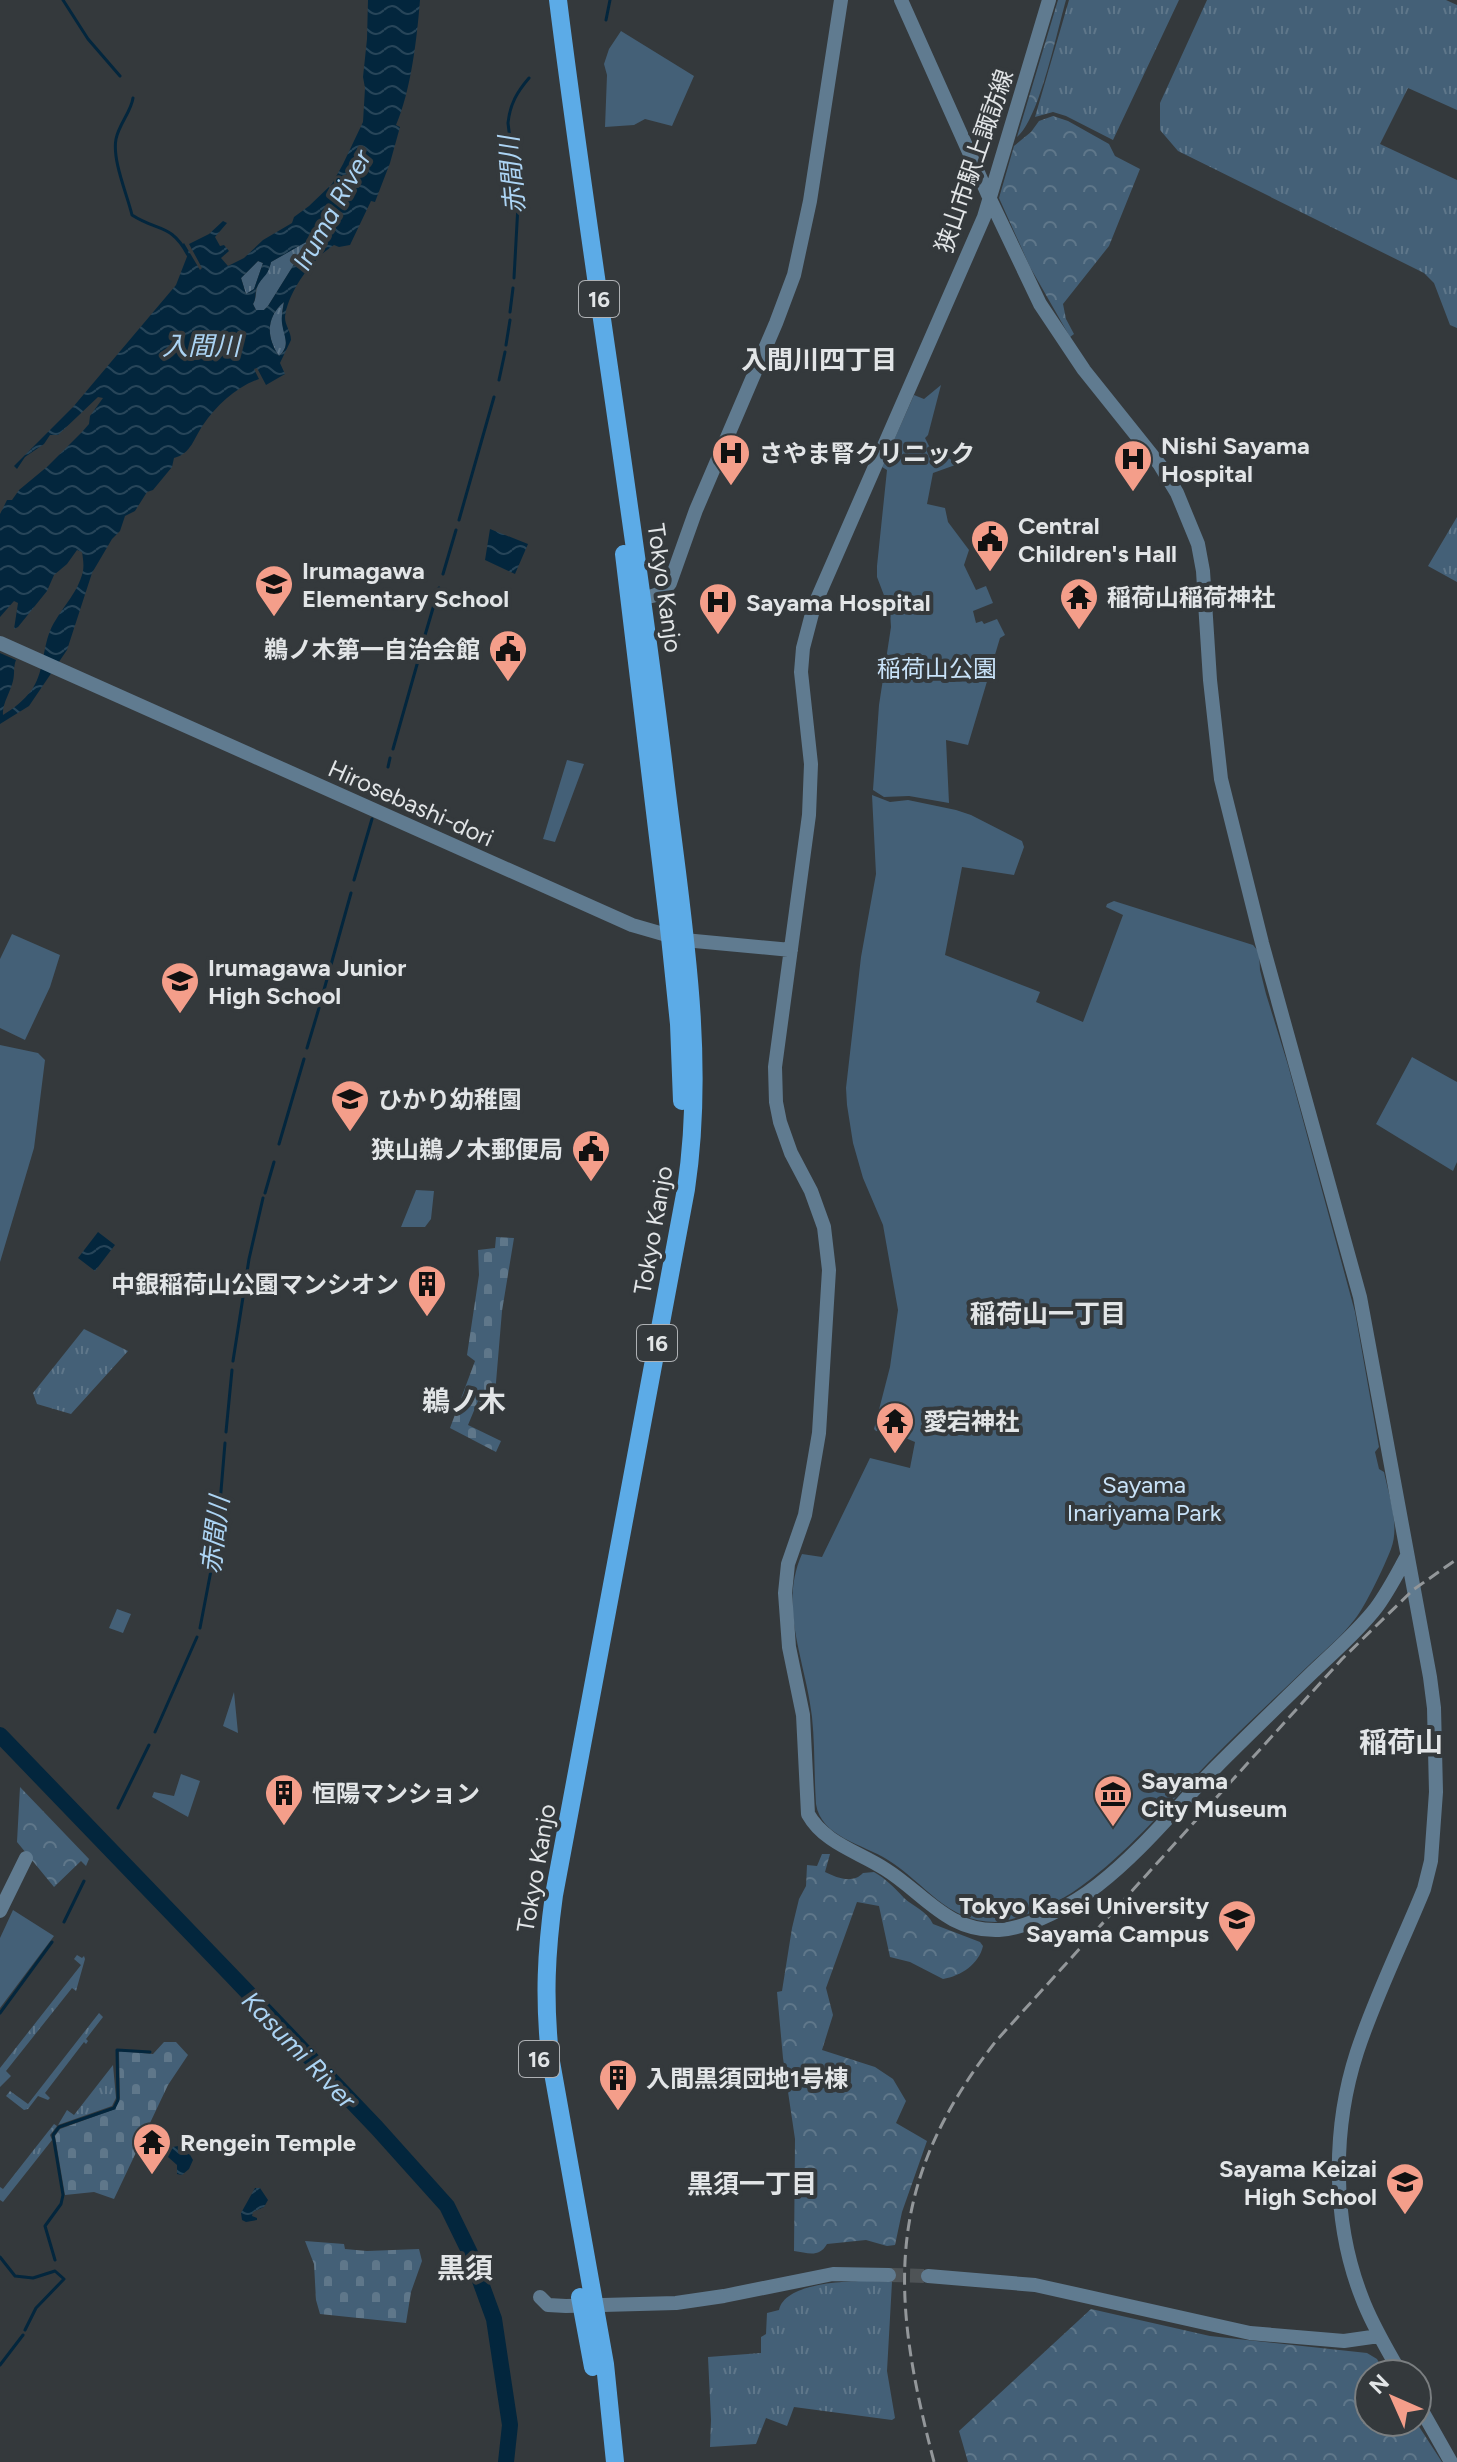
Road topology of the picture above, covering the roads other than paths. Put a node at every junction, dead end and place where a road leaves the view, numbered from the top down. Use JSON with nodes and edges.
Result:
{"nodes":[{"id":1,"x":548,"y":0,"type":"edge"},
{"id":2,"x":558,"y":0,"type":"edge"},
{"id":3,"x":841,"y":0,"type":"edge"},
{"id":4,"x":901,"y":0,"type":"edge"},
{"id":5,"x":1049,"y":0,"type":"edge"},
{"id":6,"x":989,"y":197,"type":"junction"},
{"id":7,"x":636,"y":599,"type":"junction"},
{"id":8,"x":0,"y":643,"type":"edge"},
{"id":9,"x":677,"y":938,"type":"junction"},
{"id":10,"x":791,"y":950,"type":"junction"},
{"id":11,"x":1407,"y":1556,"type":"junction"},
{"id":12,"x":26,"y":1858,"type":"dead end"},
{"id":13,"x":0,"y":1911,"type":"edge"},
{"id":14,"x":889,"y":2275,"type":"tunnel mouth"},
{"id":15,"x":928,"y":2276,"type":"tunnel mouth"},
{"id":16,"x":540,"y":2297,"type":"dead end"},
{"id":17,"x":588,"y":2305,"type":"junction"},
{"id":18,"x":1379,"y":2336,"type":"junction"},
{"id":19,"x":1392,"y":2358,"type":"edge"},
{"id":20,"x":1433,"y":2430,"type":"edge"},
{"id":21,"x":603,"y":2462,"type":"edge"},
{"id":22,"x":615,"y":2462,"type":"edge"},
{"id":23,"x":1451,"y":2462,"type":"edge"}],
"edges":[{"from":1,"to":7,"type":"highway","name":"Tokyo Kanjo","number":"16"},
{"from":2,"to":7,"type":"highway","name":"Tokyo Kanjo","number":"16"},
{"from":3,"to":7,"type":"street"},
{"from":4,"to":6,"type":"street"},
{"from":5,"to":6,"type":"street","name":"狭山市駅上諏訪線"},
{"from":6,"to":10,"type":"street","name":"狭山市駅上諏訪線"},
{"from":6,"to":11,"type":"street"},
{"from":7,"to":9,"type":"highway","name":"Tokyo Kanjo","number":"16"},
{"from":8,"to":9,"type":"street","name":"Hirosebashi-dori"},
{"from":9,"to":10,"type":"street"},
{"from":9,"to":17,"type":"highway","name":"Tokyo Kanjo","number":"16"},
{"from":10,"to":11,"type":"street","name":"狭山市駅上諏訪線"},
{"from":11,"to":18,"type":"street"},
{"from":12,"to":13,"type":"street"},
{"from":14,"to":17,"type":"street"},
{"from":15,"to":18,"type":"street"},
{"from":16,"to":17,"type":"street"},
{"from":17,"to":21,"type":"highway","name":"Tokyo Kanjo","number":"16"},
{"from":17,"to":22,"type":"highway","name":"Tokyo Kanjo","number":"16"},
{"from":18,"to":19,"type":"street"},
{"from":20,"to":23,"type":"street"}]}
